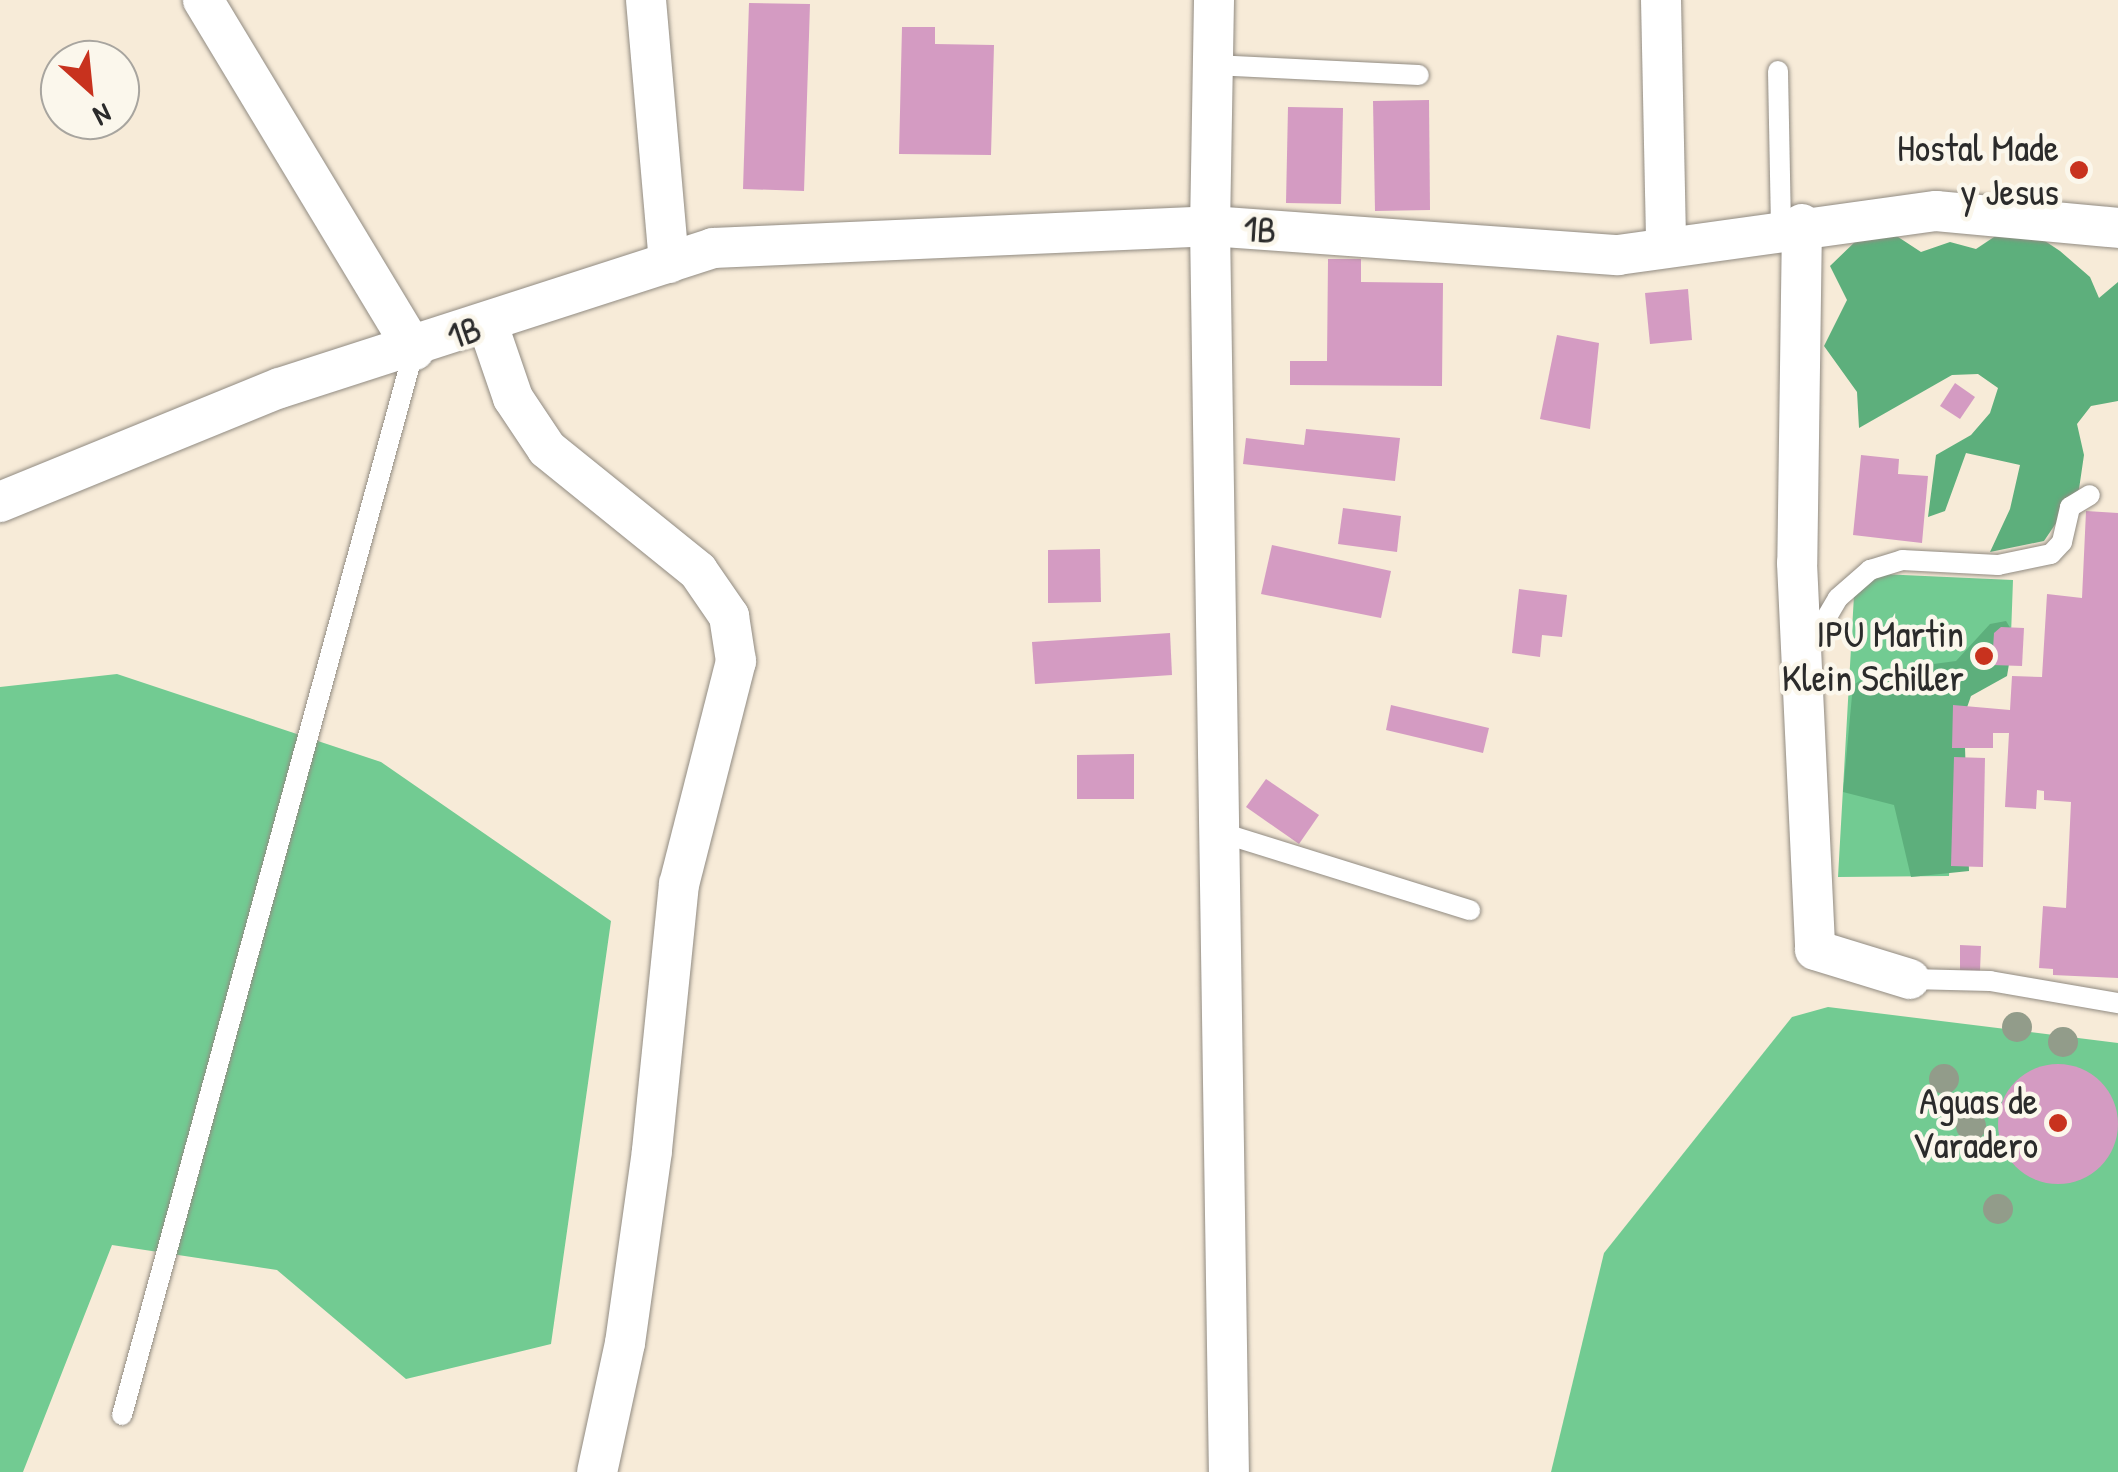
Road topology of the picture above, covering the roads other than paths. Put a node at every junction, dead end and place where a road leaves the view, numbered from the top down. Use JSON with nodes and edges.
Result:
{"nodes":[{"id":1,"x":203,"y":0,"type":"edge"},
{"id":2,"x":646,"y":0,"type":"edge"},
{"id":3,"x":1214,"y":0,"type":"edge"},
{"id":4,"x":1661,"y":0,"type":"edge"},
{"id":5,"x":1213,"y":65,"type":"junction"},
{"id":6,"x":1778,"y":71,"type":"dead end"},
{"id":7,"x":1420,"y":75,"type":"dead end"},
{"id":8,"x":1210,"y":226,"type":"junction"},
{"id":9,"x":1791,"y":226,"type":"junction"},
{"id":10,"x":2118,"y":228,"type":"edge"},
{"id":11,"x":1666,"y":247,"type":"junction"},
{"id":12,"x":669,"y":263,"type":"junction"},
{"id":13,"x":488,"y":324,"type":"junction"},
{"id":14,"x":414,"y":350,"type":"junction"},
{"id":15,"x":2090,"y":496,"type":"dead end"},
{"id":16,"x":0,"y":502,"type":"edge"},
{"id":17,"x":1802,"y":659,"type":"junction"},
{"id":18,"x":1218,"y":832,"type":"junction"},
{"id":19,"x":1470,"y":910,"type":"dead end"},
{"id":20,"x":1910,"y":979,"type":"joint"},
{"id":21,"x":2118,"y":1003,"type":"edge"},
{"id":22,"x":122,"y":1415,"type":"dead end"},
{"id":23,"x":598,"y":1472,"type":"edge"},
{"id":24,"x":1230,"y":1472,"type":"edge"}],
"edges":[{"from":1,"to":14,"type":"street"},
{"from":2,"to":12,"type":"street"},
{"from":3,"to":5,"type":"street"},
{"from":4,"to":11,"type":"street"},
{"from":5,"to":7,"type":"lane"},
{"from":5,"to":8,"type":"street"},
{"from":6,"to":9,"type":"lane"},
{"from":8,"to":11,"type":"street","name":"1B"},
{"from":8,"to":12,"type":"street","name":"1B"},
{"from":8,"to":18,"type":"street"},
{"from":9,"to":10,"type":"street","name":"1B"},
{"from":9,"to":11,"type":"street","name":"1B"},
{"from":9,"to":17,"type":"street"},
{"from":12,"to":13,"type":"street","name":"1B"},
{"from":13,"to":14,"type":"street","name":"1B"},
{"from":13,"to":23,"type":"street"},
{"from":14,"to":16,"type":"street","name":"1B"},
{"from":14,"to":22,"type":"lane"},
{"from":15,"to":17,"type":"lane"},
{"from":17,"to":20,"type":"street"},
{"from":18,"to":19,"type":"lane"},
{"from":18,"to":24,"type":"street"},
{"from":20,"to":21,"type":"lane"}]}
